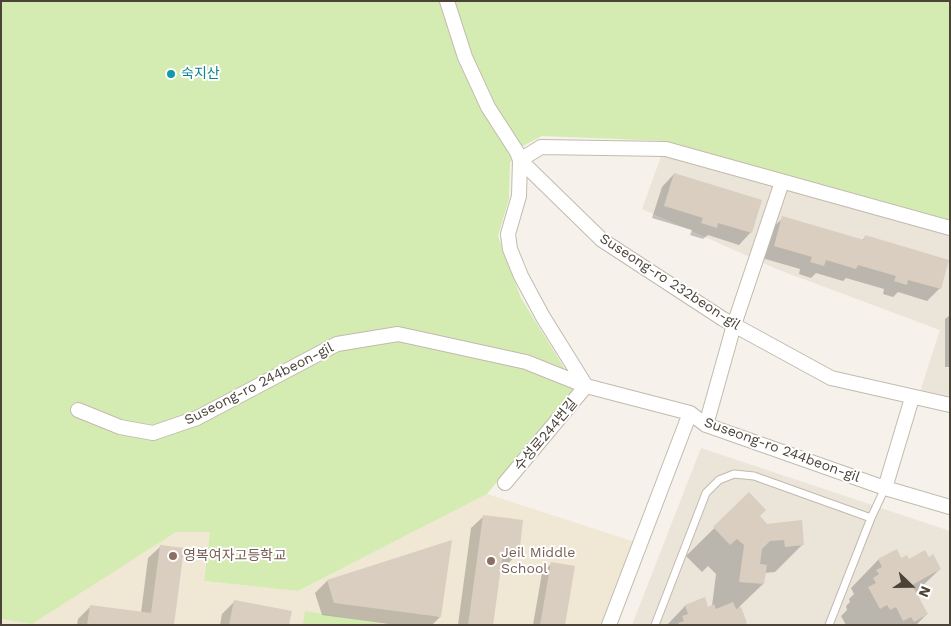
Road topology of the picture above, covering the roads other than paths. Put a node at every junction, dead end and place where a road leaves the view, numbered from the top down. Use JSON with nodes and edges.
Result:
{"nodes":[{"id":1,"x":447,"y":1,"type":"edge"},
{"id":2,"x":520,"y":160,"type":"junction"},
{"id":3,"x":782,"y":182,"type":"junction"},
{"id":4,"x":950,"y":228,"type":"edge"},
{"id":5,"x":734,"y":325,"type":"junction"},
{"id":6,"x":586,"y":386,"type":"junction"},
{"id":7,"x":912,"y":398,"type":"junction"},
{"id":8,"x":950,"y":405,"type":"edge"},
{"id":9,"x":78,"y":410,"type":"dead end"},
{"id":10,"x":690,"y":413,"type":"junction"},
{"id":11,"x":706,"y":425,"type":"junction"},
{"id":12,"x":505,"y":483,"type":"dead end"},
{"id":13,"x":885,"y":488,"type":"junction"},
{"id":14,"x":950,"y":507,"type":"edge"},
{"id":15,"x":871,"y":518,"type":"junction"},
{"id":16,"x":609,"y":625,"type":"edge"},
{"id":17,"x":654,"y":625,"type":"edge"},
{"id":18,"x":829,"y":625,"type":"edge"}],
"edges":[{"from":1,"to":2,"type":"street"},
{"from":2,"to":3,"type":"street"},
{"from":2,"to":5,"type":"street","name":"Suseong-ro 232beon-gil"},
{"from":2,"to":6,"type":"street"},
{"from":3,"to":4,"type":"street"},
{"from":3,"to":5,"type":"street"},
{"from":5,"to":7,"type":"street","name":"Suseong-ro 232beon-gil"},
{"from":5,"to":11,"type":"street"},
{"from":6,"to":9,"type":"street","name":"Suseong-ro 244beon-gil"},
{"from":6,"to":10,"type":"street","name":"Suseong-ro 244beon-gil"},
{"from":6,"to":12,"type":"street","name":"수성로244번길"},
{"from":7,"to":8,"type":"street","name":"Suseong-ro 232beon-gil"},
{"from":7,"to":13,"type":"street"},
{"from":10,"to":11,"type":"street","name":"Suseong-ro 244beon-gil"},
{"from":10,"to":16,"type":"street"},
{"from":11,"to":13,"type":"street","name":"Suseong-ro 244beon-gil"},
{"from":13,"to":14,"type":"street","name":"Suseong-ro 244beon-gil"},
{"from":13,"to":15,"type":"lane"},
{"from":15,"to":17,"type":"lane"},
{"from":15,"to":18,"type":"lane"}]}
